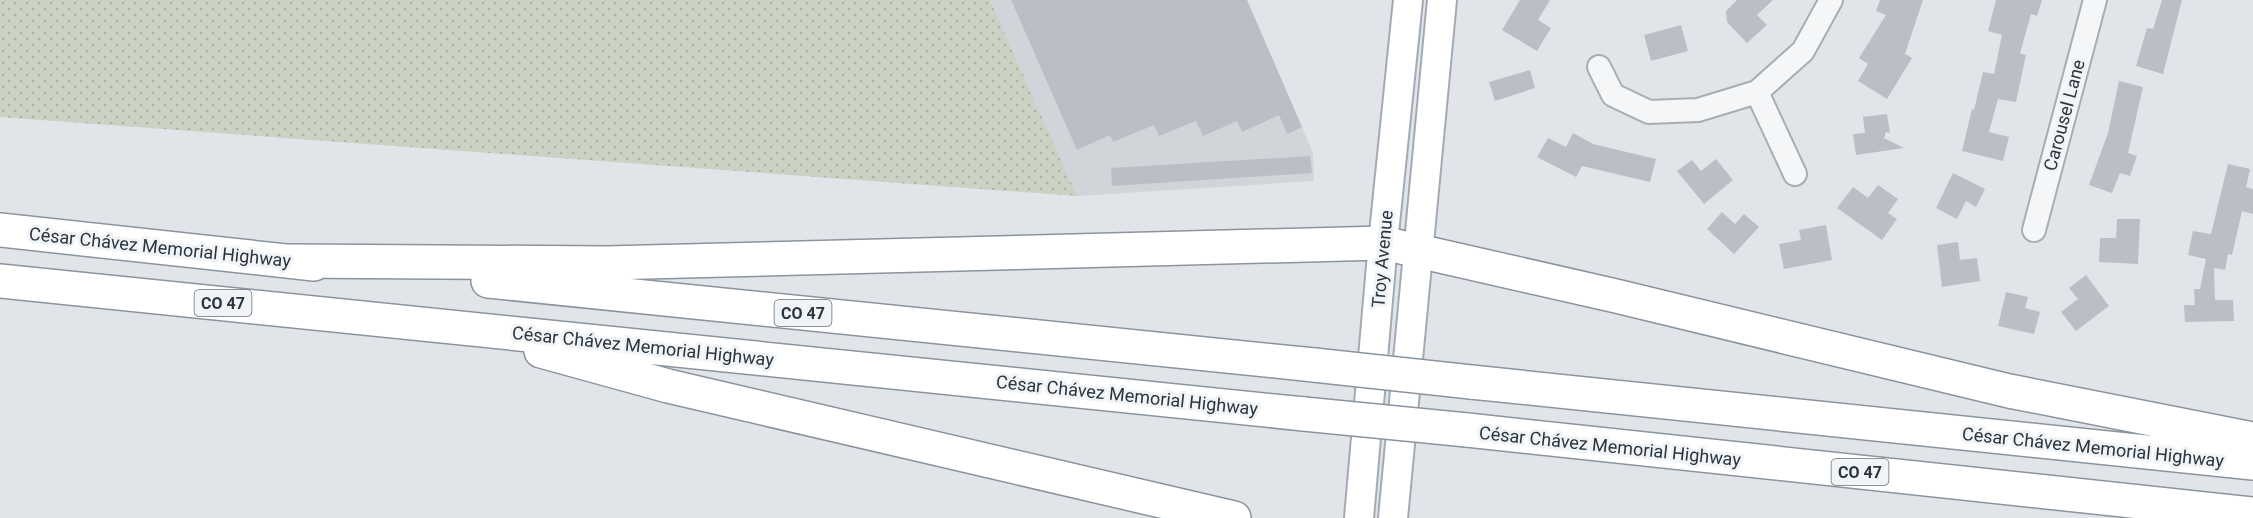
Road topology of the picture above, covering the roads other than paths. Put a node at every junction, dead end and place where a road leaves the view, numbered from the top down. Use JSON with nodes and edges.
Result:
{"nodes":[{"id":1,"x":1408,"y":0,"type":"edge"},
{"id":2,"x":1442,"y":0,"type":"edge"},
{"id":3,"x":1831,"y":0,"type":"edge"},
{"id":4,"x":2095,"y":0,"type":"edge"},
{"id":5,"x":1599,"y":67,"type":"dead end"},
{"id":6,"x":1757,"y":92,"type":"junction"},
{"id":7,"x":1795,"y":174,"type":"dead end"},
{"id":8,"x":0,"y":230,"type":"edge"},
{"id":9,"x":2034,"y":230,"type":"dead end"},
{"id":10,"x":1383,"y":243,"type":"junction"},
{"id":11,"x":1419,"y":250,"type":"junction"},
{"id":12,"x":292,"y":261,"type":"junction"},
{"id":13,"x":0,"y":281,"type":"edge"},
{"id":14,"x":447,"y":326,"type":"junction"},
{"id":15,"x":2253,"y":439,"type":"edge"},
{"id":16,"x":2253,"y":463,"type":"edge"},
{"id":17,"x":2252,"y":517,"type":"edge"},
{"id":18,"x":1234,"y":518,"type":"edge"},
{"id":19,"x":1359,"y":518,"type":"edge"},
{"id":20,"x":1393,"y":518,"type":"edge"}],
"edges":[{"from":1,"to":10,"type":"main road","name":"Troy Avenue"},
{"from":2,"to":11,"type":"main road","name":"Troy Avenue"},
{"from":3,"to":6,"type":"street"},
{"from":4,"to":9,"type":"street","name":"Carousel Lane"},
{"from":5,"to":6,"type":"street"},
{"from":6,"to":7,"type":"street"},
{"from":8,"to":12,"type":"highway","name":"César Chávez Memorial Highway","number":"CO 47"},
{"from":10,"to":11,"type":"highway"},
{"from":10,"to":12,"type":"highway"},
{"from":10,"to":19,"type":"main road","name":"Troy Avenue"},
{"from":11,"to":15,"type":"highway"},
{"from":11,"to":20,"type":"main road","name":"Troy Avenue"},
{"from":12,"to":16,"type":"highway","name":"César Chávez Memorial Highway","number":"CO 47","bridge":true},
{"from":13,"to":14,"type":"highway","name":"César Chávez Memorial Highway","number":"CO 47"},
{"from":14,"to":17,"type":"highway","name":"César Chávez Memorial Highway","number":"CO 47","bridge":true},
{"from":14,"to":18,"type":"highway"}]}
